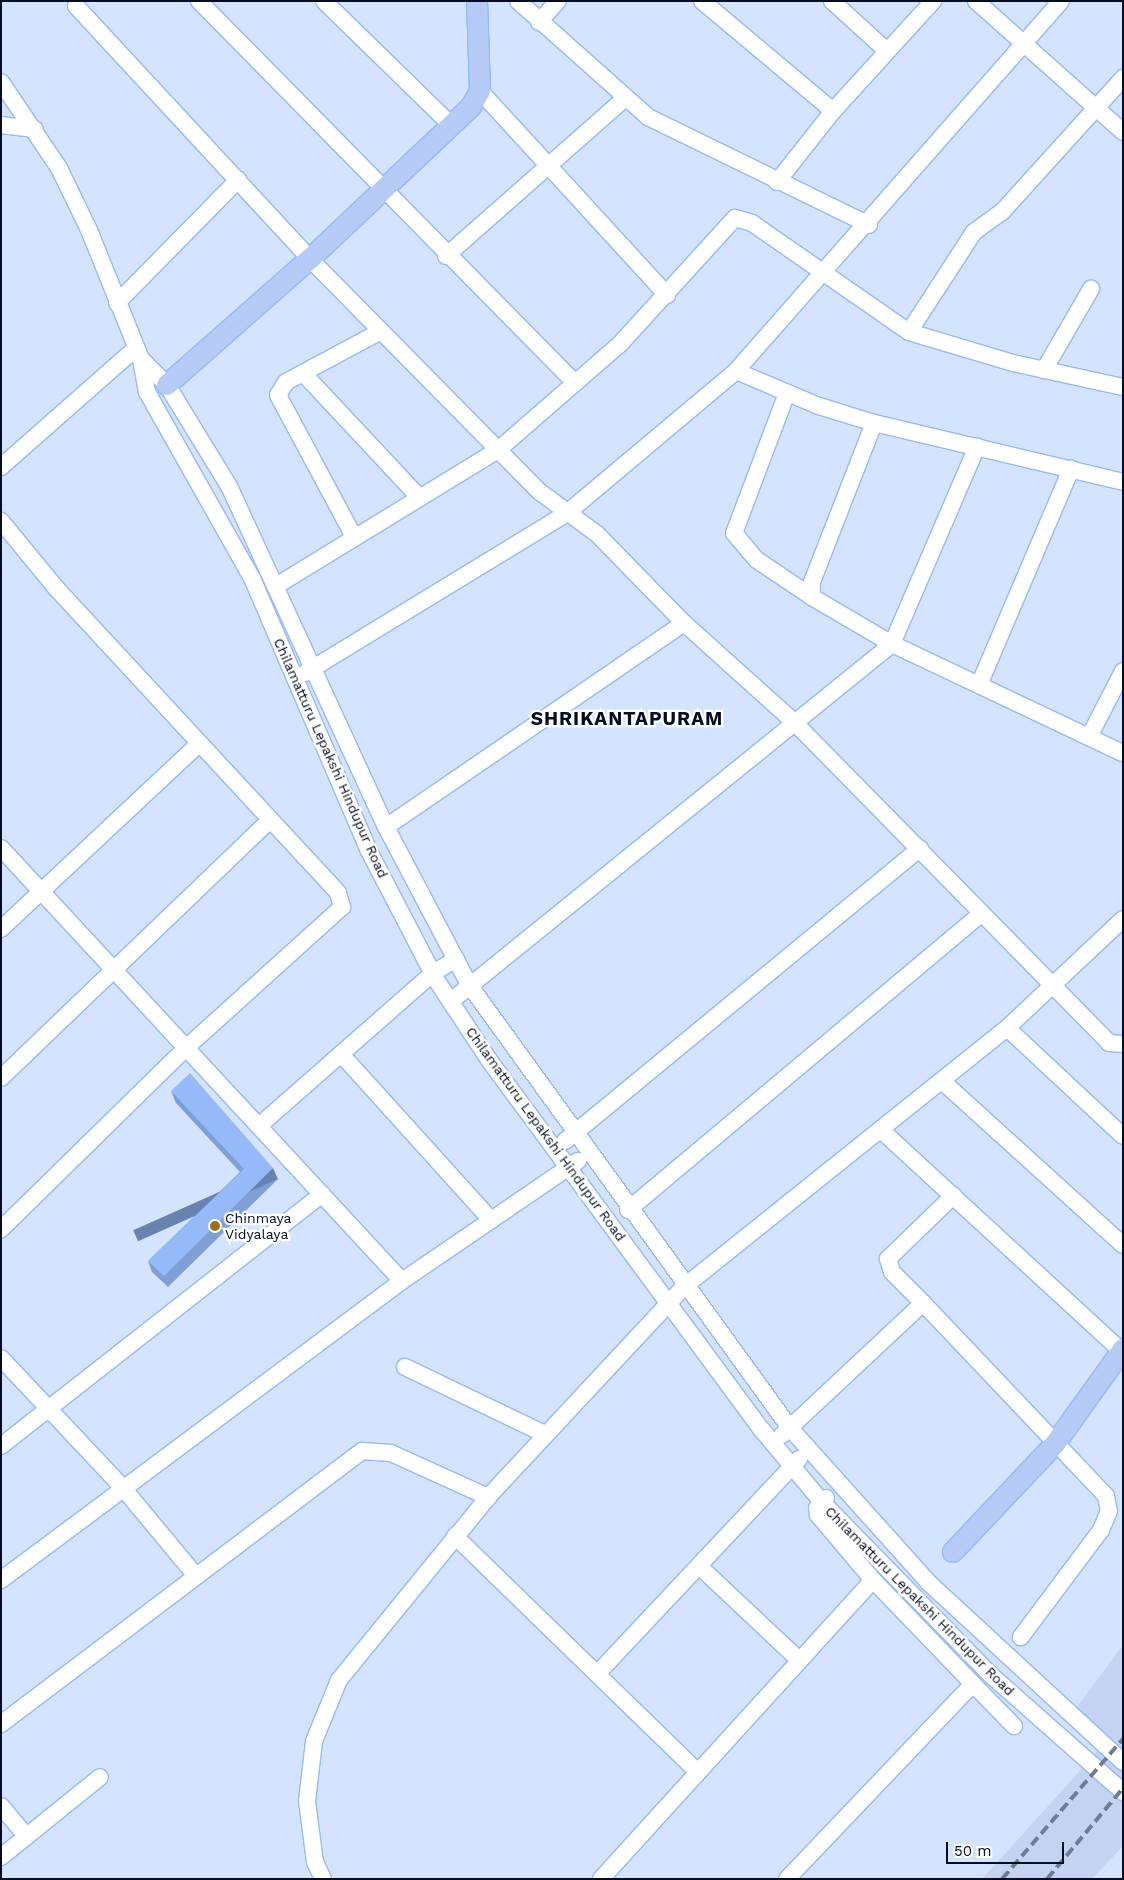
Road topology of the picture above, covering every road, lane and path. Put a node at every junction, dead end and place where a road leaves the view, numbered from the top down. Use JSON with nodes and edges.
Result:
{"nodes":[{"id":1,"x":199,"y":1,"type":"edge"},
{"id":2,"x":324,"y":1,"type":"edge"},
{"id":3,"x":477,"y":1,"type":"edge"},
{"id":4,"x":518,"y":1,"type":"edge"},
{"id":5,"x":558,"y":1,"type":"edge"},
{"id":6,"x":702,"y":1,"type":"edge"},
{"id":7,"x":832,"y":1,"type":"edge"},
{"id":8,"x":933,"y":1,"type":"edge"},
{"id":9,"x":976,"y":1,"type":"edge"},
{"id":10,"x":1061,"y":1,"type":"edge"},
{"id":11,"x":76,"y":6,"type":"dead end"},
{"id":12,"x":539,"y":22,"type":"junction"},
{"id":13,"x":1024,"y":42,"type":"junction"},
{"id":14,"x":887,"y":51,"type":"junction"},
{"id":15,"x":1123,"y":78,"type":"edge"},
{"id":16,"x":1,"y":82,"type":"edge"},
{"id":17,"x":480,"y":91,"type":"junction"},
{"id":18,"x":625,"y":98,"type":"junction"},
{"id":19,"x":1095,"y":109,"type":"junction"},
{"id":20,"x":833,"y":111,"type":"junction"},
{"id":21,"x":1,"y":126,"type":"edge"},
{"id":22,"x":452,"y":126,"type":"junction"},
{"id":23,"x":35,"y":129,"type":"junction"},
{"id":24,"x":1123,"y":132,"type":"edge"},
{"id":25,"x":550,"y":164,"type":"junction"},
{"id":26,"x":238,"y":180,"type":"junction"},
{"id":27,"x":777,"y":182,"type":"junction"},
{"id":28,"x":383,"y":189,"type":"junction"},
{"id":29,"x":868,"y":225,"type":"junction"},
{"id":30,"x":446,"y":256,"type":"junction"},
{"id":31,"x":310,"y":259,"type":"junction"},
{"id":32,"x":822,"y":273,"type":"junction"},
{"id":33,"x":1091,"y":289,"type":"dead end"},
{"id":34,"x":667,"y":295,"type":"junction"},
{"id":35,"x":117,"y":303,"type":"junction"},
{"id":36,"x":381,"y":331,"type":"junction"},
{"id":37,"x":909,"y":332,"type":"junction"},
{"id":38,"x":139,"y":353,"type":"junction"},
{"id":39,"x":1044,"y":370,"type":"junction"},
{"id":40,"x":736,"y":371,"type":"junction"},
{"id":41,"x":303,"y":373,"type":"junction"},
{"id":42,"x":575,"y":383,"type":"junction"},
{"id":43,"x":167,"y":385,"type":"junction"},
{"id":44,"x":1123,"y":387,"type":"edge"},
{"id":45,"x":788,"y":393,"type":"junction"},
{"id":46,"x":874,"y":423,"type":"junction"},
{"id":47,"x":977,"y":447,"type":"junction"},
{"id":48,"x":498,"y":450,"type":"junction"},
{"id":49,"x":1,"y":467,"type":"edge"},
{"id":50,"x":1071,"y":469,"type":"junction"},
{"id":51,"x":1123,"y":482,"type":"edge"},
{"id":52,"x":418,"y":496,"type":"junction"},
{"id":53,"x":567,"y":513,"type":"junction"},
{"id":54,"x":1,"y":521,"type":"edge"},
{"id":55,"x":353,"y":535,"type":"junction"},
{"id":56,"x":276,"y":586,"type":"junction"},
{"id":57,"x":812,"y":596,"type":"junction"},
{"id":58,"x":684,"y":623,"type":"junction"},
{"id":59,"x":892,"y":644,"type":"junction"},
{"id":60,"x":314,"y":668,"type":"junction"},
{"id":61,"x":1123,"y":671,"type":"edge"},
{"id":62,"x":294,"y":678,"type":"junction"},
{"id":63,"x":979,"y":685,"type":"junction"},
{"id":64,"x":795,"y":723,"type":"junction"},
{"id":65,"x":1088,"y":737,"type":"junction"},
{"id":66,"x":199,"y":744,"type":"junction"},
{"id":67,"x":1123,"y":753,"type":"edge"},
{"id":68,"x":270,"y":820,"type":"junction"},
{"id":69,"x":386,"y":826,"type":"junction"},
{"id":70,"x":1,"y":848,"type":"edge"},
{"id":71,"x":920,"y":848,"type":"junction"},
{"id":72,"x":41,"y":891,"type":"junction"},
{"id":73,"x":982,"y":913,"type":"junction"},
{"id":74,"x":1123,"y":920,"type":"edge"},
{"id":75,"x":1,"y":928,"type":"edge"},
{"id":76,"x":456,"y":959,"type":"junction"},
{"id":77,"x":116,"y":970,"type":"junction"},
{"id":78,"x":433,"y":973,"type":"junction"},
{"id":79,"x":470,"y":986,"type":"junction"},
{"id":80,"x":1052,"y":987,"type":"junction"},
{"id":81,"x":451,"y":1001,"type":"junction"},
{"id":82,"x":1007,"y":1028,"type":"junction"},
{"id":83,"x":1123,"y":1044,"type":"edge"},
{"id":84,"x":188,"y":1046,"type":"junction"},
{"id":85,"x":341,"y":1054,"type":"junction"},
{"id":86,"x":1,"y":1078,"type":"edge"},
{"id":87,"x":942,"y":1081,"type":"junction"},
{"id":88,"x":260,"y":1125,"type":"junction"},
{"id":89,"x":881,"y":1130,"type":"junction"},
{"id":90,"x":574,"y":1135,"type":"junction"},
{"id":91,"x":1123,"y":1136,"type":"edge"},
{"id":92,"x":555,"y":1148,"type":"junction"},
{"id":93,"x":588,"y":1155,"type":"junction"},
{"id":94,"x":569,"y":1166,"type":"junction"},
{"id":95,"x":322,"y":1194,"type":"junction"},
{"id":96,"x":953,"y":1196,"type":"junction"},
{"id":97,"x":628,"y":1210,"type":"junction"},
{"id":98,"x":491,"y":1220,"type":"junction"},
{"id":99,"x":1,"y":1229,"type":"edge"},
{"id":100,"x":1123,"y":1245,"type":"edge"},
{"id":101,"x":402,"y":1281,"type":"junction"},
{"id":102,"x":685,"y":1286,"type":"junction"},
{"id":103,"x":669,"y":1301,"type":"junction"},
{"id":104,"x":923,"y":1303,"type":"junction"},
{"id":105,"x":1122,"y":1350,"type":"edge"},
{"id":106,"x":1,"y":1358,"type":"edge"},
{"id":107,"x":405,"y":1367,"type":"dead end"},
{"id":108,"x":49,"y":1409,"type":"junction"},
{"id":109,"x":790,"y":1428,"type":"junction"},
{"id":110,"x":545,"y":1434,"type":"junction"},
{"id":111,"x":773,"y":1443,"type":"junction"},
{"id":112,"x":1054,"y":1444,"type":"junction"},
{"id":113,"x":1,"y":1446,"type":"edge"},
{"id":114,"x":809,"y":1449,"type":"junction"},
{"id":115,"x":792,"y":1466,"type":"junction"},
{"id":116,"x":838,"y":1484,"type":"junction"},
{"id":117,"x":123,"y":1488,"type":"junction"},
{"id":118,"x":488,"y":1496,"type":"junction"},
{"id":119,"x":822,"y":1502,"type":"junction"},
{"id":120,"x":455,"y":1536,"type":"junction"},
{"id":121,"x":953,"y":1552,"type":"dead end"},
{"id":122,"x":699,"y":1566,"type":"junction"},
{"id":123,"x":196,"y":1576,"type":"junction"},
{"id":124,"x":1,"y":1580,"type":"edge"},
{"id":125,"x":873,"y":1580,"type":"junction"},
{"id":126,"x":1021,"y":1637,"type":"dead end"},
{"id":127,"x":798,"y":1659,"type":"junction"},
{"id":128,"x":597,"y":1674,"type":"junction"},
{"id":129,"x":973,"y":1684,"type":"junction"},
{"id":130,"x":1,"y":1724,"type":"edge"},
{"id":131,"x":1014,"y":1726,"type":"dead end"},
{"id":132,"x":1123,"y":1762,"type":"edge"},
{"id":133,"x":697,"y":1771,"type":"junction"},
{"id":134,"x":100,"y":1778,"type":"dead end"},
{"id":135,"x":1123,"y":1792,"type":"edge"},
{"id":136,"x":1,"y":1806,"type":"edge"},
{"id":137,"x":27,"y":1837,"type":"junction"},
{"id":138,"x":1,"y":1857,"type":"edge"},
{"id":139,"x":323,"y":1879,"type":"edge"},
{"id":140,"x":601,"y":1879,"type":"edge"},
{"id":141,"x":787,"y":1879,"type":"edge"}],
"edges":[{"from":1,"to":28,"type":"street"},
{"from":2,"to":22,"type":"street"},
{"from":3,"to":17,"type":"main road"},
{"from":4,"to":12,"type":"street"},
{"from":5,"to":12,"type":"street"},
{"from":6,"to":20,"type":"street"},
{"from":7,"to":14,"type":"street"},
{"from":8,"to":14,"type":"street"},
{"from":9,"to":13,"type":"street"},
{"from":10,"to":13,"type":"street"},
{"from":11,"to":26,"type":"street"},
{"from":12,"to":18,"type":"street"},
{"from":13,"to":19,"type":"street"},
{"from":13,"to":29,"type":"street"},
{"from":14,"to":20,"type":"street"},
{"from":15,"to":19,"type":"street"},
{"from":16,"to":23,"type":"street","name":"Chilamatturu Lepakshi Hindupur Road"},
{"from":17,"to":22,"type":"main road"},
{"from":17,"to":25,"type":"street"},
{"from":18,"to":25,"type":"street"},
{"from":18,"to":27,"type":"street"},
{"from":19,"to":24,"type":"street"},
{"from":19,"to":37,"type":"street"},
{"from":20,"to":27,"type":"street"},
{"from":21,"to":23,"type":"street"},
{"from":22,"to":28,"type":"main road"},
{"from":23,"to":35,"type":"street","name":"Chilamatturu Lepakshi Hindupur Road"},
{"from":25,"to":30,"type":"street"},
{"from":25,"to":34,"type":"street"},
{"from":26,"to":31,"type":"street"},
{"from":26,"to":35,"type":"street"},
{"from":27,"to":29,"type":"street"},
{"from":28,"to":30,"type":"street"},
{"from":28,"to":31,"type":"main road"},
{"from":29,"to":32,"type":"street"},
{"from":30,"to":42,"type":"street"},
{"from":31,"to":36,"type":"street"},
{"from":31,"to":43,"type":"main road"},
{"from":32,"to":34,"type":"street"},
{"from":32,"to":37,"type":"street"},
{"from":32,"to":40,"type":"street"},
{"from":33,"to":39,"type":"street"},
{"from":34,"to":42,"type":"street"},
{"from":35,"to":38,"type":"street","name":"Chilamatturu Lepakshi Hindupur Road"},
{"from":36,"to":41,"type":"street"},
{"from":36,"to":48,"type":"street"},
{"from":37,"to":39,"type":"street"},
{"from":38,"to":43,"type":"street","name":"Chilamatturu Lepakshi Hindupur Road"},
{"from":38,"to":49,"type":"street"},
{"from":38,"to":62,"type":"street","name":"Chilamatturu Lepakshi Hindupur Road"},
{"from":39,"to":44,"type":"street"},
{"from":40,"to":45,"type":"street"},
{"from":40,"to":53,"type":"street"},
{"from":41,"to":52,"type":"street"},
{"from":41,"to":55,"type":"street"},
{"from":42,"to":48,"type":"street"},
{"from":43,"to":56,"type":"street","name":"Chilamatturu Lepakshi Hindupur Road"},
{"from":45,"to":46,"type":"street"},
{"from":45,"to":57,"type":"street"},
{"from":46,"to":47,"type":"street"},
{"from":46,"to":57,"type":"street"},
{"from":47,"to":50,"type":"street"},
{"from":47,"to":59,"type":"street"},
{"from":48,"to":52,"type":"street"},
{"from":48,"to":53,"type":"street"},
{"from":50,"to":51,"type":"street"},
{"from":50,"to":63,"type":"street"},
{"from":52,"to":55,"type":"street"},
{"from":53,"to":58,"type":"street"},
{"from":53,"to":60,"type":"street"},
{"from":54,"to":66,"type":"street"},
{"from":55,"to":56,"type":"street"},
{"from":56,"to":60,"type":"street","name":"Chilamatturu Lepakshi Hindupur Road"},
{"from":57,"to":59,"type":"street"},
{"from":58,"to":64,"type":"street"},
{"from":58,"to":69,"type":"street"},
{"from":59,"to":63,"type":"street"},
{"from":59,"to":64,"type":"street"},
{"from":60,"to":62,"type":"street"},
{"from":60,"to":69,"type":"street","name":"Chilamatturu Lepakshi Hindupur Road"},
{"from":61,"to":65,"type":"street"},
{"from":62,"to":78,"type":"street","name":"Chilamatturu Lepakshi Hindupur Road"},
{"from":63,"to":65,"type":"street"},
{"from":64,"to":71,"type":"street"},
{"from":64,"to":79,"type":"street"},
{"from":65,"to":67,"type":"street"},
{"from":66,"to":68,"type":"street"},
{"from":66,"to":72,"type":"street"},
{"from":68,"to":77,"type":"street"},
{"from":68,"to":84,"type":"street"},
{"from":69,"to":76,"type":"street","name":"Chilamatturu Lepakshi Hindupur Road"},
{"from":70,"to":72,"type":"street"},
{"from":71,"to":73,"type":"street"},
{"from":71,"to":90,"type":"street"},
{"from":72,"to":75,"type":"street"},
{"from":72,"to":77,"type":"street"},
{"from":73,"to":80,"type":"street"},
{"from":73,"to":97,"type":"street"},
{"from":74,"to":80,"type":"street"},
{"from":76,"to":78,"type":"street"},
{"from":76,"to":79,"type":"street","name":"Chilamatturu Lepakshi Hindupur Road"},
{"from":77,"to":84,"type":"street"},
{"from":77,"to":86,"type":"street"},
{"from":78,"to":81,"type":"street","name":"Chilamatturu Lepakshi Hindupur Road"},
{"from":78,"to":85,"type":"street"},
{"from":79,"to":81,"type":"street"},
{"from":79,"to":90,"type":"street","name":"Chilamatturu Lepakshi Hindupur Road"},
{"from":80,"to":82,"type":"street"},
{"from":80,"to":83,"type":"street"},
{"from":81,"to":92,"type":"street","name":"Chilamatturu Lepakshi Hindupur Road"},
{"from":82,"to":87,"type":"street"},
{"from":82,"to":91,"type":"street"},
{"from":84,"to":88,"type":"street"},
{"from":84,"to":99,"type":"street"},
{"from":85,"to":88,"type":"street"},
{"from":85,"to":98,"type":"street"},
{"from":87,"to":89,"type":"street"},
{"from":87,"to":100,"type":"street"},
{"from":88,"to":95,"type":"street"},
{"from":89,"to":96,"type":"street"},
{"from":89,"to":102,"type":"street"},
{"from":90,"to":92,"type":"street"},
{"from":90,"to":93,"type":"street","name":"Chilamatturu Lepakshi Hindupur Road"},
{"from":92,"to":94,"type":"street","name":"Chilamatturu Lepakshi Hindupur Road"},
{"from":93,"to":94,"type":"street"},
{"from":93,"to":97,"type":"street","name":"Chilamatturu Lepakshi Hindupur Road"},
{"from":94,"to":98,"type":"street"},
{"from":94,"to":103,"type":"street","name":"Chilamatturu Lepakshi Hindupur Road"},
{"from":95,"to":101,"type":"street"},
{"from":95,"to":108,"type":"street"},
{"from":96,"to":104,"type":"street"},
{"from":96,"to":105,"type":"street"},
{"from":97,"to":102,"type":"street","name":"Chilamatturu Lepakshi Hindupur Road"},
{"from":98,"to":101,"type":"street"},
{"from":101,"to":117,"type":"street"},
{"from":102,"to":103,"type":"street"},
{"from":102,"to":109,"type":"street","name":"Chilamatturu Lepakshi Hindupur Road"},
{"from":103,"to":110,"type":"street"},
{"from":103,"to":111,"type":"street","name":"Chilamatturu Lepakshi Hindupur Road"},
{"from":104,"to":109,"type":"street"},
{"from":104,"to":112,"type":"street"},
{"from":105,"to":112,"type":"main road"},
{"from":106,"to":108,"type":"street"},
{"from":107,"to":110,"type":"street"},
{"from":108,"to":113,"type":"street"},
{"from":108,"to":117,"type":"street"},
{"from":109,"to":111,"type":"street"},
{"from":109,"to":114,"type":"street","name":"Chilamatturu Lepakshi Hindupur Road"},
{"from":110,"to":118,"type":"street"},
{"from":111,"to":115,"type":"street","name":"Chilamatturu Lepakshi Hindupur Road"},
{"from":112,"to":121,"type":"main road"},
{"from":112,"to":126,"type":"street"},
{"from":114,"to":115,"type":"street"},
{"from":114,"to":116,"type":"street","name":"Chilamatturu Lepakshi Hindupur Road"},
{"from":115,"to":119,"type":"street","name":"Chilamatturu Lepakshi Hindupur Road"},
{"from":115,"to":122,"type":"street"},
{"from":116,"to":119,"type":"street"},
{"from":116,"to":132,"type":"street","name":"Chilamatturu Lepakshi Hindupur Road"},
{"from":117,"to":123,"type":"street"},
{"from":117,"to":124,"type":"street"},
{"from":118,"to":120,"type":"street"},
{"from":118,"to":123,"type":"street"},
{"from":119,"to":125,"type":"street"},
{"from":119,"to":135,"type":"street","name":"Chilamatturu Lepakshi Hindupur Road"},
{"from":120,"to":128,"type":"street"},
{"from":120,"to":139,"type":"street"},
{"from":122,"to":127,"type":"street"},
{"from":122,"to":128,"type":"street"},
{"from":123,"to":130,"type":"street"},
{"from":125,"to":127,"type":"street"},
{"from":125,"to":129,"type":"street"},
{"from":127,"to":133,"type":"street"},
{"from":128,"to":133,"type":"street"},
{"from":129,"to":131,"type":"street"},
{"from":129,"to":141,"type":"street"},
{"from":133,"to":140,"type":"street"},
{"from":134,"to":137,"type":"street"},
{"from":136,"to":137,"type":"street"},
{"from":137,"to":138,"type":"street"}]}
